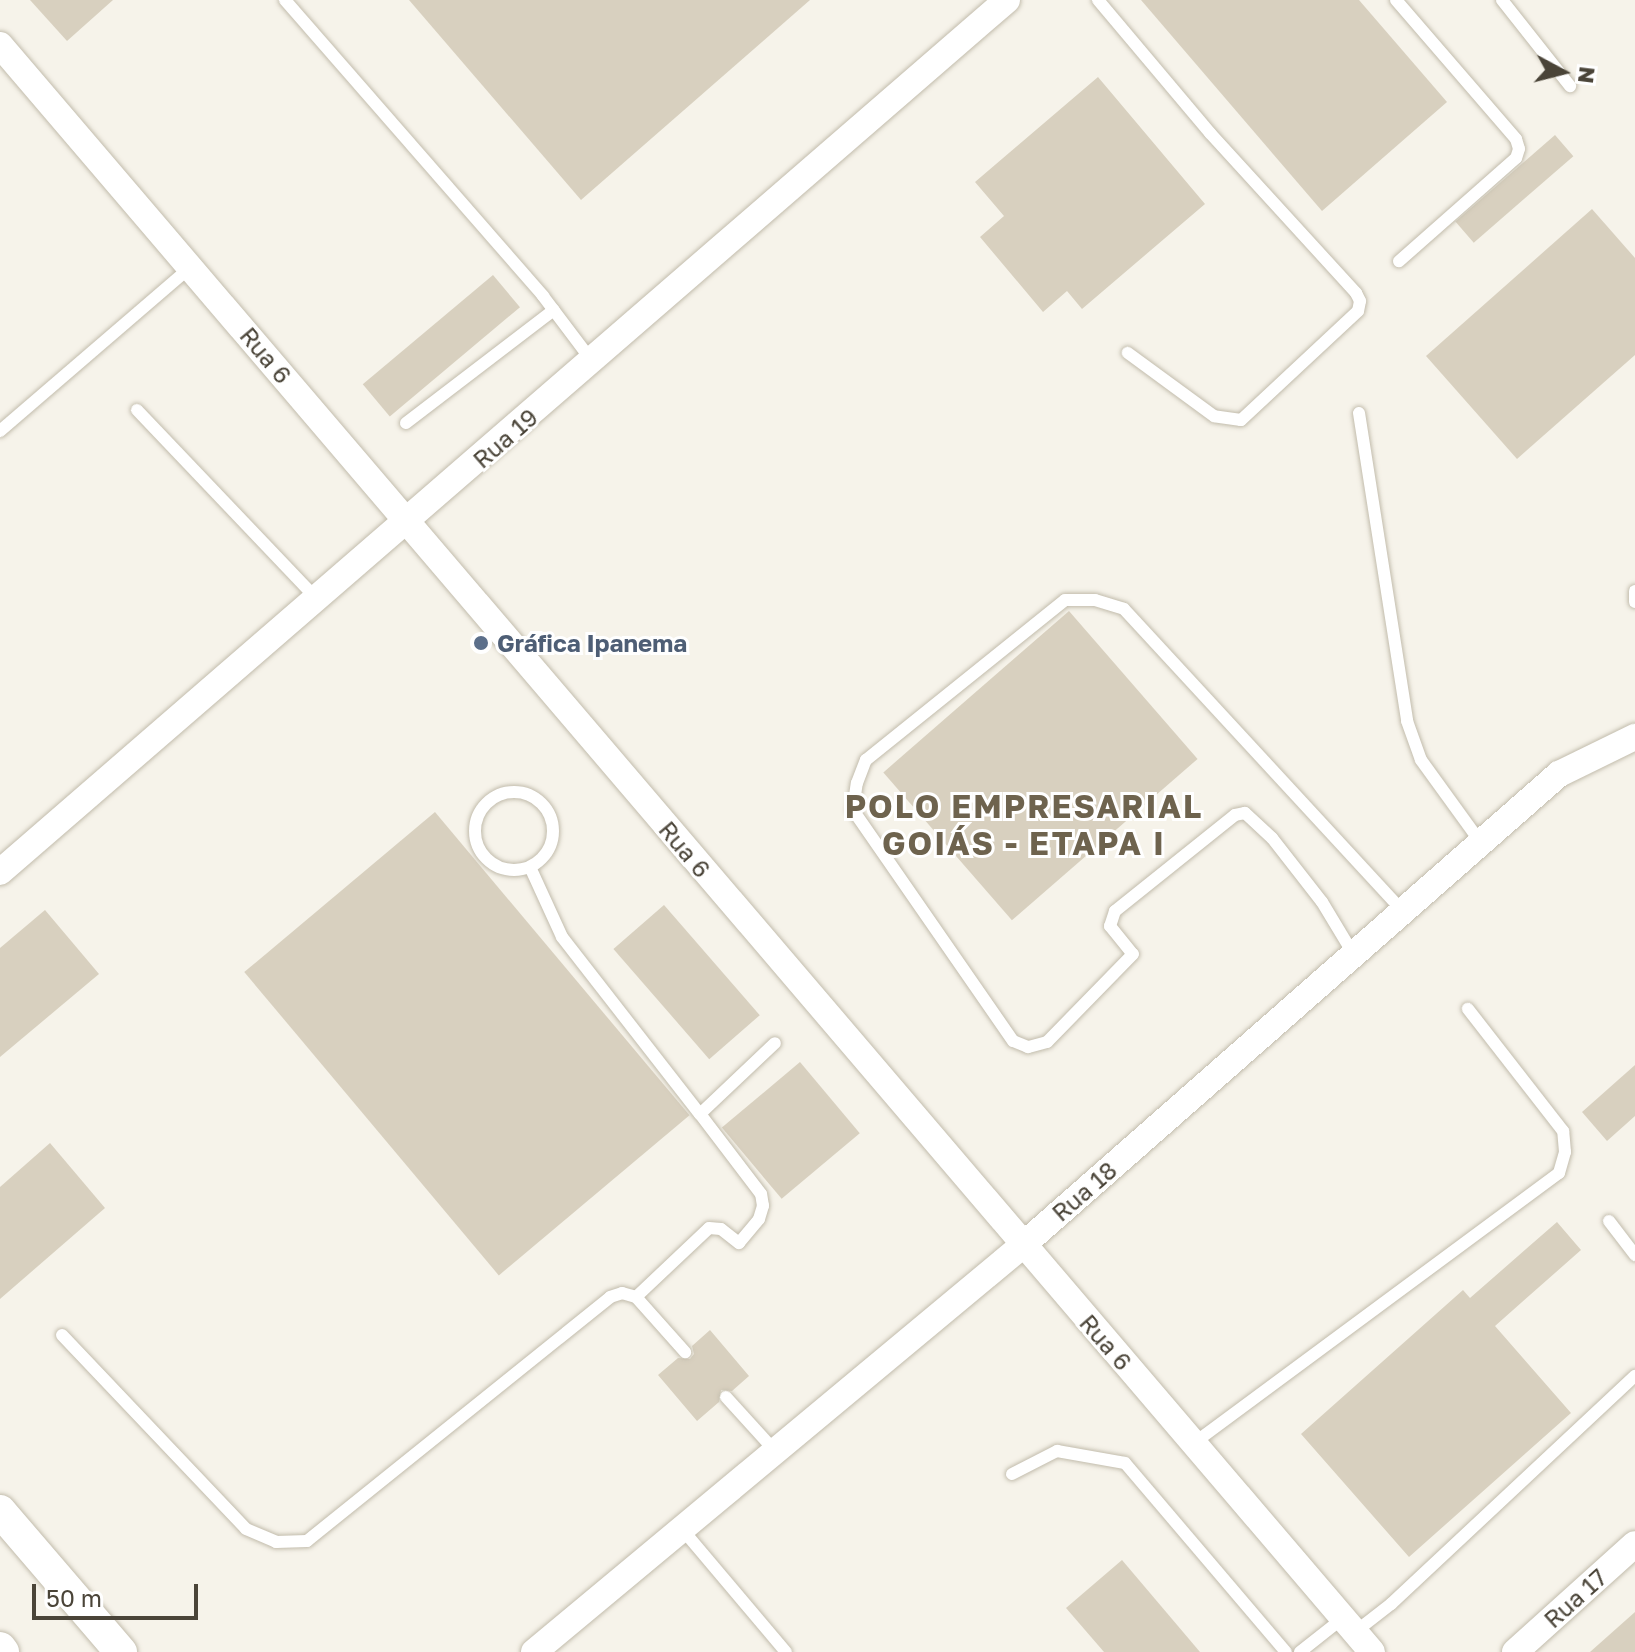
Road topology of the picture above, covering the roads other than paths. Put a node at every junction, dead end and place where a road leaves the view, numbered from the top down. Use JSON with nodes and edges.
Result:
{"nodes":[{"id":1,"x":285,"y":0,"type":"edge"},
{"id":2,"x":1007,"y":0,"type":"edge"},
{"id":3,"x":1098,"y":0,"type":"edge"},
{"id":4,"x":1396,"y":0,"type":"edge"},
{"id":5,"x":1502,"y":0,"type":"edge"},
{"id":6,"x":0,"y":45,"type":"edge"},
{"id":7,"x":1570,"y":86,"type":"dead end"},
{"id":8,"x":1399,"y":261,"type":"dead end"},
{"id":9,"x":191,"y":267,"type":"junction"},
{"id":10,"x":554,"y":310,"type":"junction"},
{"id":11,"x":1128,"y":353,"type":"dead end"},
{"id":12,"x":592,"y":361,"type":"junction"},
{"id":13,"x":137,"y":410,"type":"dead end"},
{"id":14,"x":1359,"y":413,"type":"dead end"},
{"id":15,"x":406,"y":423,"type":"dead end"},
{"id":16,"x":0,"y":431,"type":"edge"},
{"id":17,"x":407,"y":523,"type":"junction"},
{"id":18,"x":1635,"y":591,"type":"edge"},
{"id":19,"x":318,"y":600,"type":"junction"},
{"id":20,"x":1635,"y":602,"type":"edge"},
{"id":21,"x":1635,"y":737,"type":"edge"},
{"id":22,"x":1481,"y":843,"type":"junction"},
{"id":23,"x":530,"y":867,"type":"junction"},
{"id":24,"x":0,"y":872,"type":"edge"},
{"id":25,"x":1403,"y":911,"type":"junction"},
{"id":26,"x":1354,"y":955,"type":"junction"},
{"id":27,"x":1468,"y":1009,"type":"dead end"},
{"id":28,"x":775,"y":1043,"type":"dead end"},
{"id":29,"x":700,"y":1114,"type":"junction"},
{"id":30,"x":1609,"y":1221,"type":"dead end"},
{"id":31,"x":1023,"y":1245,"type":"junction"},
{"id":32,"x":1635,"y":1255,"type":"edge"},
{"id":33,"x":636,"y":1297,"type":"junction"},
{"id":34,"x":62,"y":1335,"type":"dead end"},
{"id":35,"x":685,"y":1352,"type":"dead end"},
{"id":36,"x":1635,"y":1376,"type":"edge"},
{"id":37,"x":726,"y":1397,"type":"dead end"},
{"id":38,"x":1194,"y":1443,"type":"junction"},
{"id":39,"x":776,"y":1452,"type":"junction"},
{"id":40,"x":1012,"y":1474,"type":"dead end"},
{"id":41,"x":0,"y":1511,"type":"edge"},
{"id":42,"x":682,"y":1529,"type":"junction"},
{"id":43,"x":1635,"y":1544,"type":"edge"},
{"id":44,"x":1349,"y":1625,"type":"junction"},
{"id":45,"x":121,"y":1652,"type":"edge"},
{"id":46,"x":534,"y":1652,"type":"edge"},
{"id":47,"x":786,"y":1652,"type":"edge"},
{"id":48,"x":1286,"y":1652,"type":"edge"},
{"id":49,"x":1300,"y":1652,"type":"edge"},
{"id":50,"x":1372,"y":1652,"type":"edge"},
{"id":51,"x":1515,"y":1652,"type":"edge"}],
"edges":[{"from":1,"to":10,"type":"lane"},
{"from":2,"to":12,"type":"street","name":"Rua 19"},
{"from":3,"to":11,"type":"lane"},
{"from":4,"to":8,"type":"lane"},
{"from":5,"to":7,"type":"lane"},
{"from":6,"to":9,"type":"street","name":"Rua 6"},
{"from":9,"to":16,"type":"lane"},
{"from":9,"to":17,"type":"street","name":"Rua 6"},
{"from":10,"to":12,"type":"lane"},
{"from":10,"to":15,"type":"lane"},
{"from":12,"to":17,"type":"street","name":"Rua 19"},
{"from":13,"to":19,"type":"lane"},
{"from":14,"to":22,"type":"lane"},
{"from":17,"to":19,"type":"street","name":"Rua 19"},
{"from":17,"to":31,"type":"street","name":"Rua 6"},
{"from":18,"to":20,"type":"lane"},
{"from":19,"to":24,"type":"street","name":"Rua 19"},
{"from":21,"to":22,"type":"street","name":"Rua 18"},
{"from":22,"to":25,"type":"street","name":"Rua 18"},
{"from":23,"to":23,"type":"lane"},
{"from":23,"to":29,"type":"lane"},
{"from":25,"to":26,"type":"street","name":"Rua 18"},
{"from":25,"to":26,"type":"lane"},
{"from":26,"to":31,"type":"street","name":"Rua 18"},
{"from":27,"to":38,"type":"lane"},
{"from":28,"to":29,"type":"lane"},
{"from":29,"to":33,"type":"lane"},
{"from":30,"to":32,"type":"lane"},
{"from":31,"to":38,"type":"street","name":"Rua 6"},
{"from":31,"to":39,"type":"street","name":"Rua 18"},
{"from":33,"to":34,"type":"lane"},
{"from":33,"to":35,"type":"lane"},
{"from":36,"to":44,"type":"lane"},
{"from":37,"to":39,"type":"lane"},
{"from":38,"to":44,"type":"street","name":"Rua 6"},
{"from":39,"to":42,"type":"street","name":"Rua 18"},
{"from":40,"to":48,"type":"lane"},
{"from":41,"to":45,"type":"street"},
{"from":42,"to":46,"type":"street","name":"Rua 18"},
{"from":42,"to":47,"type":"lane"},
{"from":43,"to":51,"type":"street","name":"Rua 17"},
{"from":44,"to":49,"type":"lane"},
{"from":44,"to":50,"type":"street","name":"Rua 6"}]}
